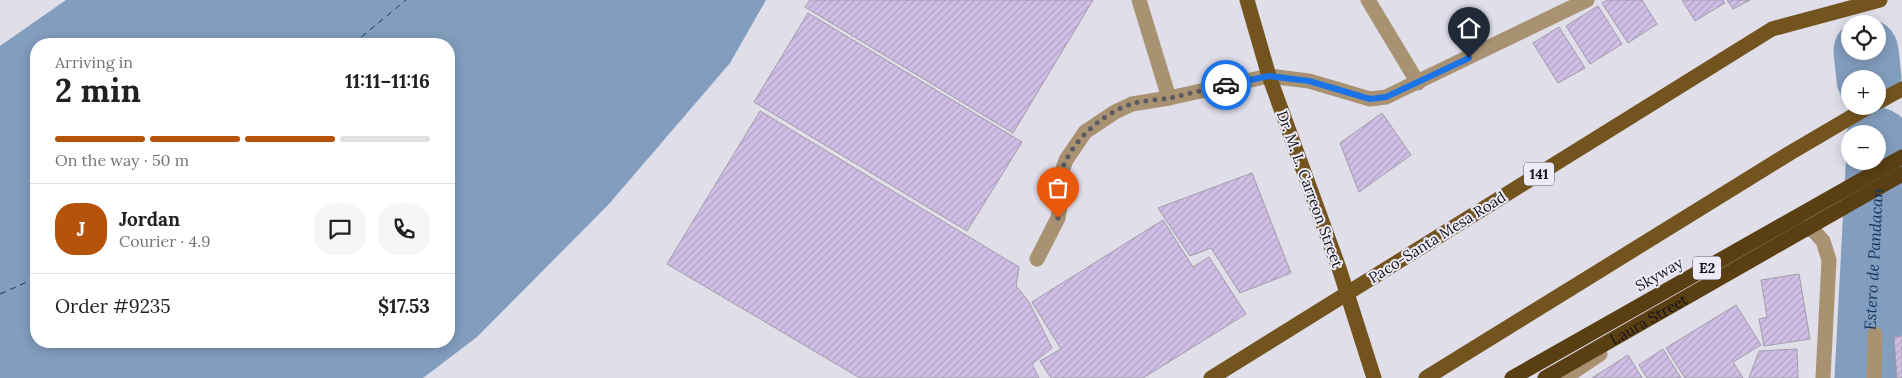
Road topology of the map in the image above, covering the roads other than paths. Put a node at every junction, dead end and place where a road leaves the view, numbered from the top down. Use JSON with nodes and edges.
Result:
{"nodes":[{"id":1,"x":1139,"y":0,"type":"edge"},
{"id":2,"x":1247,"y":0,"type":"edge"},
{"id":3,"x":1368,"y":0,"type":"edge"},
{"id":4,"x":1587,"y":0,"type":"edge"},
{"id":5,"x":1880,"y":0,"type":"edge"},
{"id":6,"x":1269,"y":76,"type":"junction"},
{"id":7,"x":1418,"y":83,"type":"junction"},
{"id":8,"x":1902,"y":89,"type":"edge"},
{"id":9,"x":1169,"y":98,"type":"junction"},
{"id":10,"x":1886,"y":98,"type":"edge"},
{"id":11,"x":1854,"y":115,"type":"edge"},
{"id":12,"x":1902,"y":157,"type":"edge"},
{"id":13,"x":1902,"y":174,"type":"edge"},
{"id":14,"x":1037,"y":259,"type":"dead end"},
{"id":15,"x":1875,"y":334,"type":"dead end"},
{"id":16,"x":1211,"y":378,"type":"edge"},
{"id":17,"x":1374,"y":378,"type":"edge"},
{"id":18,"x":1426,"y":378,"type":"edge"},
{"id":19,"x":1512,"y":378,"type":"edge"},
{"id":20,"x":1545,"y":378,"type":"edge"},
{"id":21,"x":1564,"y":378,"type":"edge"},
{"id":22,"x":1823,"y":378,"type":"edge"},
{"id":23,"x":1874,"y":378,"type":"edge"}],
"edges":[{"from":1,"to":9,"type":"street"},
{"from":2,"to":6,"type":"main road","name":"Dr. M. L. Carreon Street"},
{"from":3,"to":7,"type":"street"},
{"from":4,"to":7,"type":"street"},
{"from":5,"to":16,"type":"main road","name":"Paco-Santa Mesa Road","number":"141","bridge":true},
{"from":6,"to":7,"type":"street"},
{"from":6,"to":9,"type":"street"},
{"from":6,"to":17,"type":"main road","name":"Dr. M. L. Carreon Street"},
{"from":8,"to":10,"type":"main road"},
{"from":9,"to":14,"type":"street"},
{"from":11,"to":18,"type":"main road"},
{"from":12,"to":19,"type":"highway","name":"Skyway","number":"E2"},
{"from":13,"to":20,"type":"highway","number":"E2","bridge":true},
{"from":15,"to":23,"type":"street"},
{"from":21,"to":22,"type":"street","name":"Laura Street"}]}
